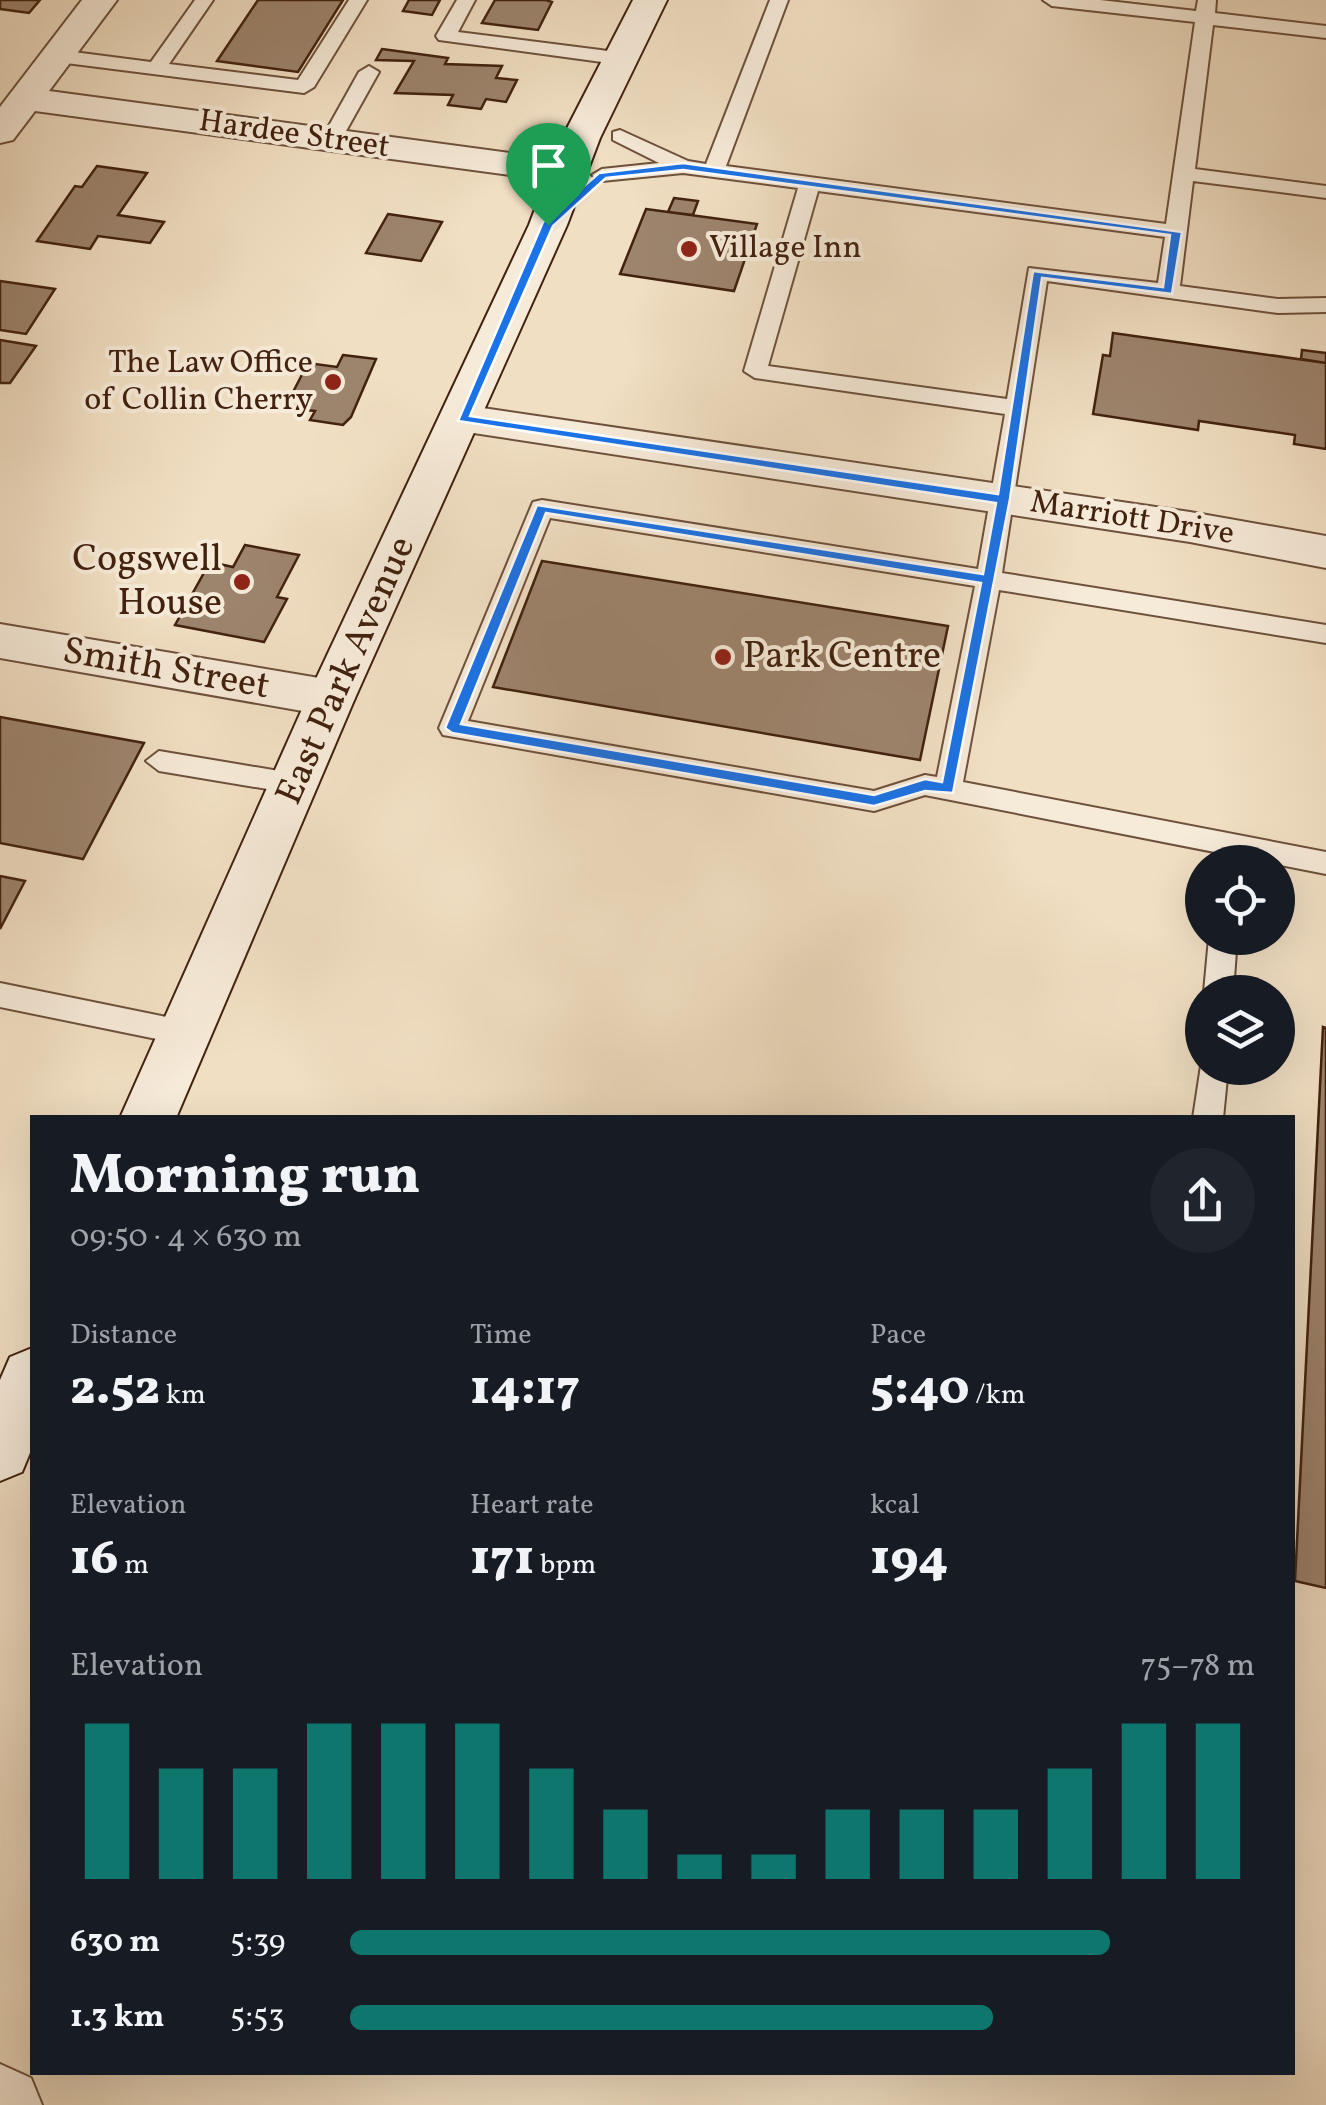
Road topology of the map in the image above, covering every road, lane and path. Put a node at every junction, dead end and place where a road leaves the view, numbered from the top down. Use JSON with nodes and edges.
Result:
{"nodes":[{"id":1,"x":100,"y":0,"type":"edge"},
{"id":2,"x":204,"y":0,"type":"edge"},
{"id":3,"x":358,"y":0,"type":"edge"},
{"id":4,"x":466,"y":0,"type":"edge"},
{"id":5,"x":650,"y":0,"type":"edge"},
{"id":6,"x":779,"y":0,"type":"edge"},
{"id":7,"x":1052,"y":0,"type":"edge"},
{"id":8,"x":1206,"y":9,"type":"edge"},
{"id":9,"x":1326,"y":32,"type":"edge"},
{"id":10,"x":58,"y":56,"type":"junction"},
{"id":11,"x":624,"y":60,"type":"junction"},
{"id":12,"x":156,"y":68,"type":"junction"},
{"id":13,"x":369,"y":72,"type":"dead end"},
{"id":14,"x":25,"y":99,"type":"junction"},
{"id":15,"x":0,"y":132,"type":"edge"},
{"id":16,"x":620,"y":136,"type":"junction"},
{"id":17,"x":331,"y":140,"type":"junction"},
{"id":18,"x":683,"y":167,"type":"junction"},
{"id":19,"x":562,"y":171,"type":"junction"},
{"id":20,"x":714,"y":171,"type":"junction"},
{"id":21,"x":1184,"y":174,"type":"junction"},
{"id":22,"x":602,"y":175,"type":"junction"},
{"id":23,"x":810,"y":184,"type":"junction"},
{"id":24,"x":1326,"y":192,"type":"edge"},
{"id":25,"x":548,"y":225,"type":"junction"},
{"id":26,"x":1176,"y":232,"type":"junction"},
{"id":27,"x":1168,"y":291,"type":"junction"},
{"id":28,"x":1326,"y":305,"type":"edge"},
{"id":29,"x":1289,"y":307,"type":"junction"},
{"id":30,"x":1326,"y":321,"type":"edge"},
{"id":31,"x":1017,"y":408,"type":"junction"},
{"id":32,"x":462,"y":418,"type":"junction"},
{"id":33,"x":1004,"y":499,"type":"junction"},
{"id":34,"x":1326,"y":552,"type":"edge"},
{"id":35,"x":988,"y":579,"type":"junction"},
{"id":36,"x":1326,"y":634,"type":"edge"},
{"id":37,"x":0,"y":641,"type":"edge"},
{"id":38,"x":332,"y":698,"type":"junction"},
{"id":39,"x":159,"y":761,"type":"dead end"},
{"id":40,"x":296,"y":784,"type":"junction"},
{"id":41,"x":948,"y":789,"type":"junction"},
{"id":42,"x":1199,"y":845,"type":"edge"},
{"id":43,"x":1295,"y":859,"type":"edge"},
{"id":44,"x":1326,"y":863,"type":"edge"},
{"id":45,"x":0,"y":994,"type":"edge"},
{"id":46,"x":186,"y":1034,"type":"junction"},
{"id":47,"x":1211,"y":1085,"type":"edge"},
{"id":48,"x":149,"y":1115,"type":"edge"},
{"id":49,"x":1208,"y":1115,"type":"edge"}],
"edges":[{"from":1,"to":10,"type":"street"},
{"from":2,"to":12,"type":"lane"},
{"from":3,"to":12,"type":"lane"},
{"from":4,"to":11,"type":"lane"},
{"from":5,"to":11,"type":"street","name":"East Park Avenue"},
{"from":6,"to":20,"type":"lane"},
{"from":7,"to":8,"type":"lane"},
{"from":8,"to":9,"type":"lane"},
{"from":8,"to":21,"type":"lane"},
{"from":10,"to":12,"type":"lane"},
{"from":10,"to":14,"type":"street"},
{"from":11,"to":16,"type":"street","name":"East Park Avenue"},
{"from":11,"to":19,"type":"street","name":"East Park Avenue"},
{"from":13,"to":17,"type":"lane"},
{"from":14,"to":15,"type":"street"},
{"from":14,"to":17,"type":"street","name":"Hardee Street"},
{"from":16,"to":18,"type":"lane"},
{"from":16,"to":22,"type":"street","name":"East Park Avenue"},
{"from":17,"to":19,"type":"street","name":"Hardee Street"},
{"from":18,"to":20,"type":"lane"},
{"from":18,"to":22,"type":"lane"},
{"from":19,"to":25,"type":"street","name":"East Park Avenue"},
{"from":20,"to":23,"type":"lane"},
{"from":21,"to":24,"type":"lane"},
{"from":21,"to":26,"type":"lane"},
{"from":22,"to":25,"type":"street","name":"East Park Avenue"},
{"from":23,"to":26,"type":"lane"},
{"from":23,"to":31,"type":"lane"},
{"from":25,"to":32,"type":"street","name":"East Park Avenue"},
{"from":26,"to":27,"type":"lane"},
{"from":27,"to":29,"type":"lane"},
{"from":27,"to":31,"type":"lane"},
{"from":28,"to":29,"type":"lane"},
{"from":29,"to":30,"type":"lane"},
{"from":31,"to":33,"type":"lane"},
{"from":32,"to":33,"type":"street","name":"Marriott Drive"},
{"from":32,"to":38,"type":"street","name":"East Park Avenue"},
{"from":33,"to":34,"type":"street","name":"Marriott Drive"},
{"from":33,"to":35,"type":"lane"},
{"from":35,"to":36,"type":"lane"},
{"from":35,"to":41,"type":"lane"},
{"from":35,"to":41,"type":"lane"},
{"from":37,"to":38,"type":"street","name":"Smith Street"},
{"from":38,"to":40,"type":"street","name":"East Park Avenue"},
{"from":39,"to":40,"type":"lane"},
{"from":40,"to":46,"type":"street","name":"East Park Avenue"},
{"from":41,"to":42,"type":"lane"},
{"from":43,"to":44,"type":"lane"},
{"from":45,"to":46,"type":"lane"},
{"from":46,"to":48,"type":"street","name":"East Park Avenue"},
{"from":47,"to":49,"type":"lane"}]}
